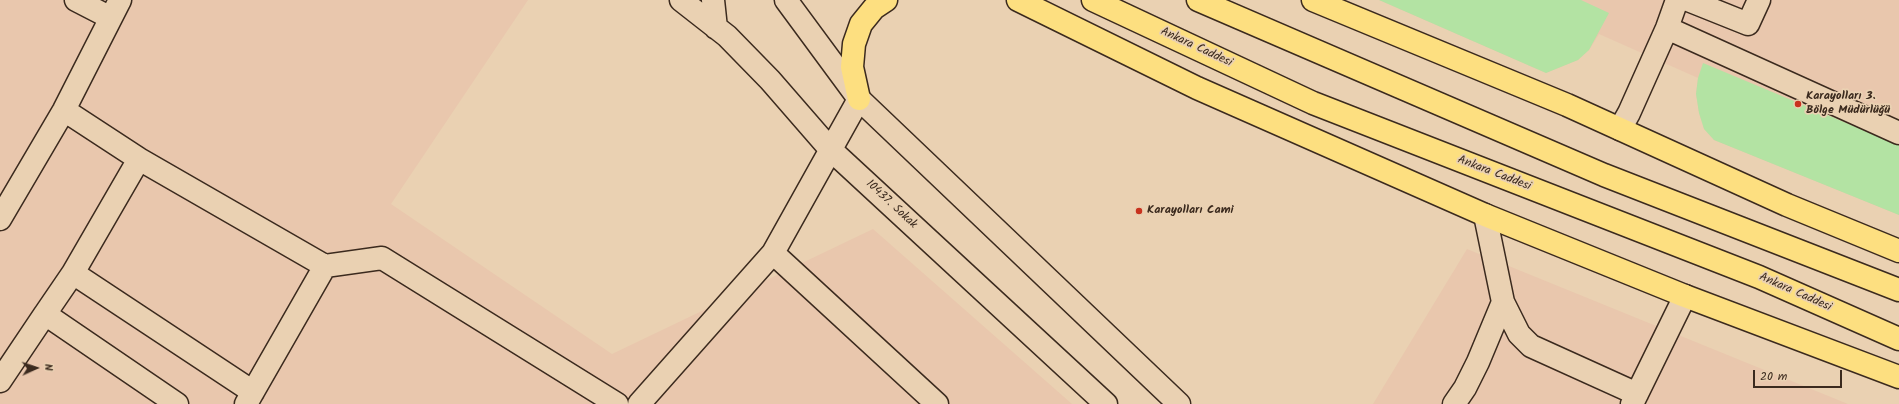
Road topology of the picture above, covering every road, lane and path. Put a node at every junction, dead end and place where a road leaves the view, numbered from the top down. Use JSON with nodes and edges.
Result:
{"nodes":[{"id":1,"x":76,"y":0,"type":"edge"},
{"id":2,"x":681,"y":0,"type":"edge"},
{"id":3,"x":713,"y":0,"type":"edge"},
{"id":4,"x":786,"y":0,"type":"edge"},
{"id":5,"x":886,"y":0,"type":"edge"},
{"id":6,"x":1018,"y":0,"type":"edge"},
{"id":7,"x":1093,"y":0,"type":"edge"},
{"id":8,"x":1198,"y":0,"type":"edge"},
{"id":9,"x":1313,"y":0,"type":"edge"},
{"id":10,"x":1677,"y":0,"type":"edge"},
{"id":11,"x":1688,"y":0,"type":"edge"},
{"id":12,"x":1759,"y":0,"type":"edge"},
{"id":13,"x":114,"y":9,"type":"edge"},
{"id":14,"x":716,"y":28,"type":"junction"},
{"id":15,"x":1667,"y":28,"type":"junction"},
{"id":16,"x":859,"y":99,"type":"junction"},
{"id":17,"x":64,"y":110,"type":"junction"},
{"id":18,"x":1620,"y":129,"type":"junction"},
{"id":19,"x":1899,"y":133,"type":"edge"},
{"id":20,"x":830,"y":148,"type":"junction"},
{"id":21,"x":139,"y":159,"type":"junction"},
{"id":22,"x":1485,"y":215,"type":"junction"},
{"id":23,"x":0,"y":219,"type":"edge"},
{"id":24,"x":1899,"y":251,"type":"edge"},
{"id":25,"x":773,"y":253,"type":"junction"},
{"id":26,"x":325,"y":266,"type":"junction"},
{"id":27,"x":73,"y":273,"type":"junction"},
{"id":28,"x":1899,"y":290,"type":"edge"},
{"id":29,"x":1685,"y":296,"type":"junction"},
{"id":30,"x":1503,"y":302,"type":"junction"},
{"id":31,"x":45,"y":314,"type":"junction"},
{"id":32,"x":1899,"y":339,"type":"edge"},
{"id":33,"x":1899,"y":377,"type":"edge"},
{"id":34,"x":0,"y":381,"type":"edge"},
{"id":35,"x":249,"y":398,"type":"edge"},
{"id":36,"x":1634,"y":399,"type":"edge"},
{"id":37,"x":177,"y":404,"type":"edge"},
{"id":38,"x":618,"y":404,"type":"edge"},
{"id":39,"x":639,"y":404,"type":"edge"},
{"id":40,"x":937,"y":404,"type":"edge"},
{"id":41,"x":1106,"y":404,"type":"edge"},
{"id":42,"x":1179,"y":404,"type":"edge"},
{"id":43,"x":1454,"y":404,"type":"edge"}],
"edges":[{"from":1,"to":13,"type":"street"},
{"from":2,"to":14,"type":"street","name":"10437. Sokak"},
{"from":3,"to":14,"type":"street"},
{"from":4,"to":16,"type":"street"},
{"from":5,"to":16,"type":"main road"},
{"from":6,"to":22,"type":"main road"},
{"from":7,"to":32,"type":"main road","name":"Ankara Caddesi"},
{"from":8,"to":28,"type":"main road"},
{"from":9,"to":18,"type":"main road"},
{"from":10,"to":15,"type":"street"},
{"from":11,"to":12,"type":"street"},
{"from":13,"to":17,"type":"street"},
{"from":14,"to":20,"type":"street","name":"10437. Sokak"},
{"from":15,"to":18,"type":"street"},
{"from":15,"to":19,"type":"street"},
{"from":16,"to":20,"type":"street"},
{"from":16,"to":42,"type":"street"},
{"from":17,"to":21,"type":"street"},
{"from":17,"to":23,"type":"street"},
{"from":18,"to":24,"type":"main road"},
{"from":20,"to":25,"type":"street"},
{"from":20,"to":41,"type":"street","name":"10437. Sokak"},
{"from":21,"to":26,"type":"street"},
{"from":21,"to":27,"type":"street"},
{"from":22,"to":29,"type":"main road"},
{"from":22,"to":30,"type":"street"},
{"from":25,"to":39,"type":"street"},
{"from":25,"to":40,"type":"street"},
{"from":26,"to":35,"type":"street"},
{"from":26,"to":38,"type":"street"},
{"from":27,"to":31,"type":"street"},
{"from":27,"to":35,"type":"street"},
{"from":29,"to":33,"type":"main road"},
{"from":29,"to":36,"type":"street"},
{"from":30,"to":36,"type":"street"},
{"from":30,"to":43,"type":"street"},
{"from":31,"to":34,"type":"street"},
{"from":31,"to":37,"type":"street"}]}
